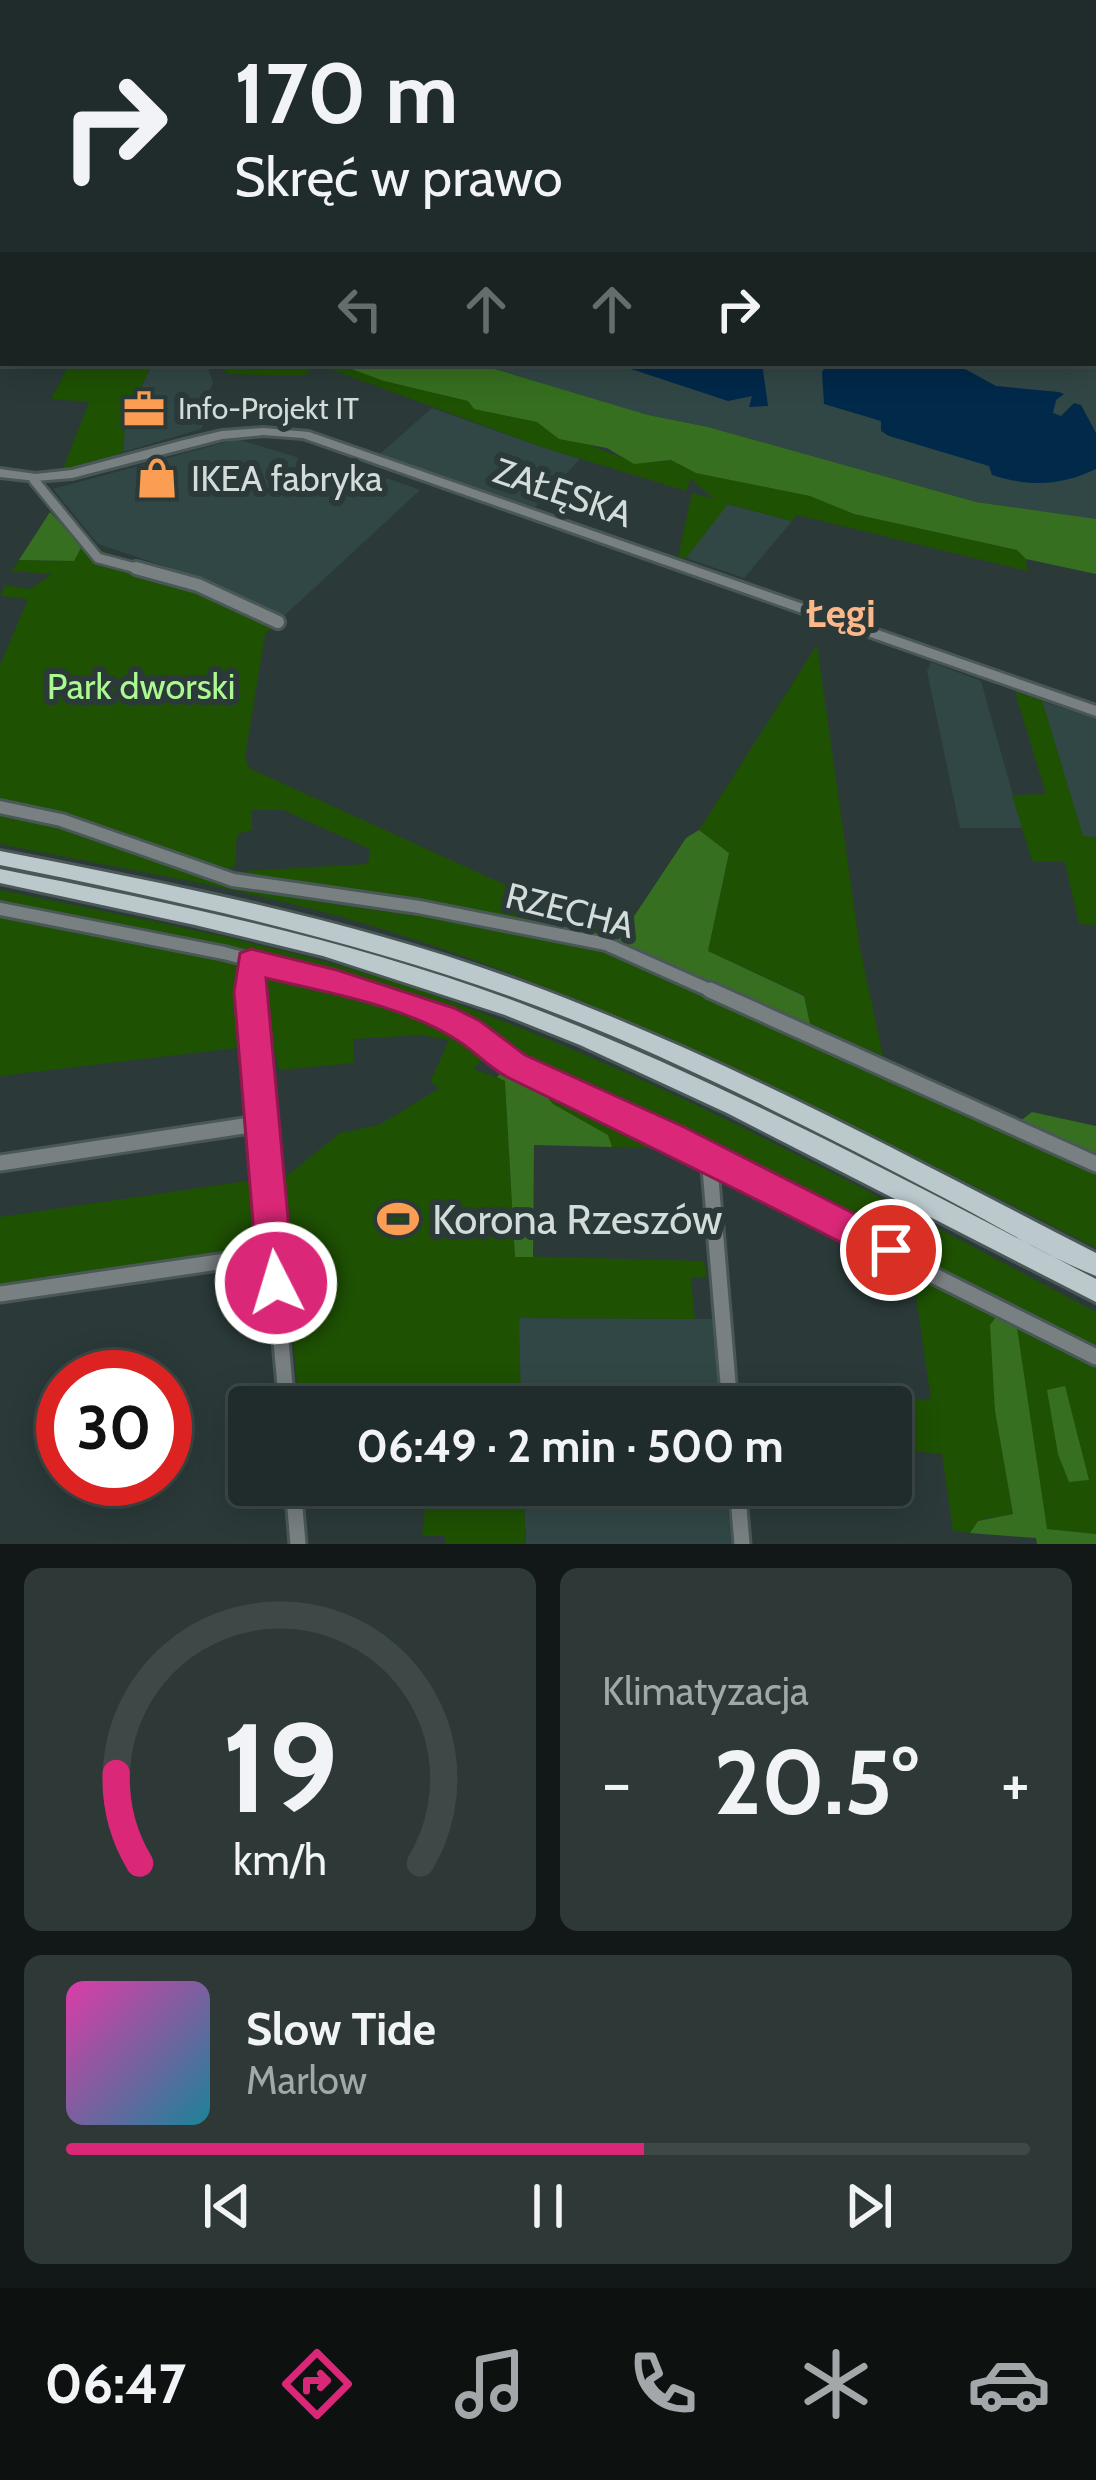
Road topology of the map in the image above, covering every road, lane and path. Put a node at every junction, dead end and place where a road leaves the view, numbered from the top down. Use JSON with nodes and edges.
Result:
{"nodes":[{"id":1,"x":0,"y":473,"type":"edge"},
{"id":2,"x":34,"y":480,"type":"junction"},
{"id":3,"x":278,"y":622,"type":"dead end"},
{"id":4,"x":1096,"y":711,"type":"edge"},
{"id":5,"x":0,"y":807,"type":"edge"},
{"id":6,"x":0,"y":858,"type":"edge"},
{"id":7,"x":0,"y":876,"type":"edge"},
{"id":8,"x":0,"y":909,"type":"edge"},
{"id":9,"x":251,"y":962,"type":"junction"},
{"id":10,"x":263,"y":1123,"type":"junction"},
{"id":11,"x":709,"y":1156,"type":"junction"},
{"id":12,"x":0,"y":1163,"type":"edge"},
{"id":13,"x":1096,"y":1164,"type":"edge"},
{"id":14,"x":273,"y":1254,"type":"junction"},
{"id":15,"x":1096,"y":1265,"type":"edge"},
{"id":16,"x":1096,"y":1291,"type":"edge"},
{"id":17,"x":0,"y":1294,"type":"edge"},
{"id":18,"x":1096,"y":1357,"type":"edge"},
{"id":19,"x":284,"y":1386,"type":"edge"},
{"id":20,"x":728,"y":1386,"type":"edge"},
{"id":21,"x":295,"y":1506,"type":"edge"},
{"id":22,"x":739,"y":1506,"type":"edge"},
{"id":23,"x":298,"y":1544,"type":"edge"},
{"id":24,"x":742,"y":1544,"type":"edge"}],
"edges":[{"from":1,"to":2,"type":"street","name":"ZAŁĘSKA"},
{"from":2,"to":3,"type":"street"},
{"from":2,"to":4,"type":"street","name":"ZAŁĘSKA"},
{"from":5,"to":13,"type":"street","name":"RZECHA"},
{"from":6,"to":15,"type":"main road"},
{"from":7,"to":16,"type":"main road"},
{"from":8,"to":9,"type":"street"},
{"from":9,"to":10,"type":"street"},
{"from":9,"to":11,"type":"street"},
{"from":10,"to":12,"type":"street"},
{"from":10,"to":14,"type":"street"},
{"from":11,"to":18,"type":"street"},
{"from":11,"to":20,"type":"street"},
{"from":14,"to":17,"type":"street"},
{"from":14,"to":19,"type":"street"},
{"from":21,"to":23,"type":"street"},
{"from":22,"to":24,"type":"street"}]}
